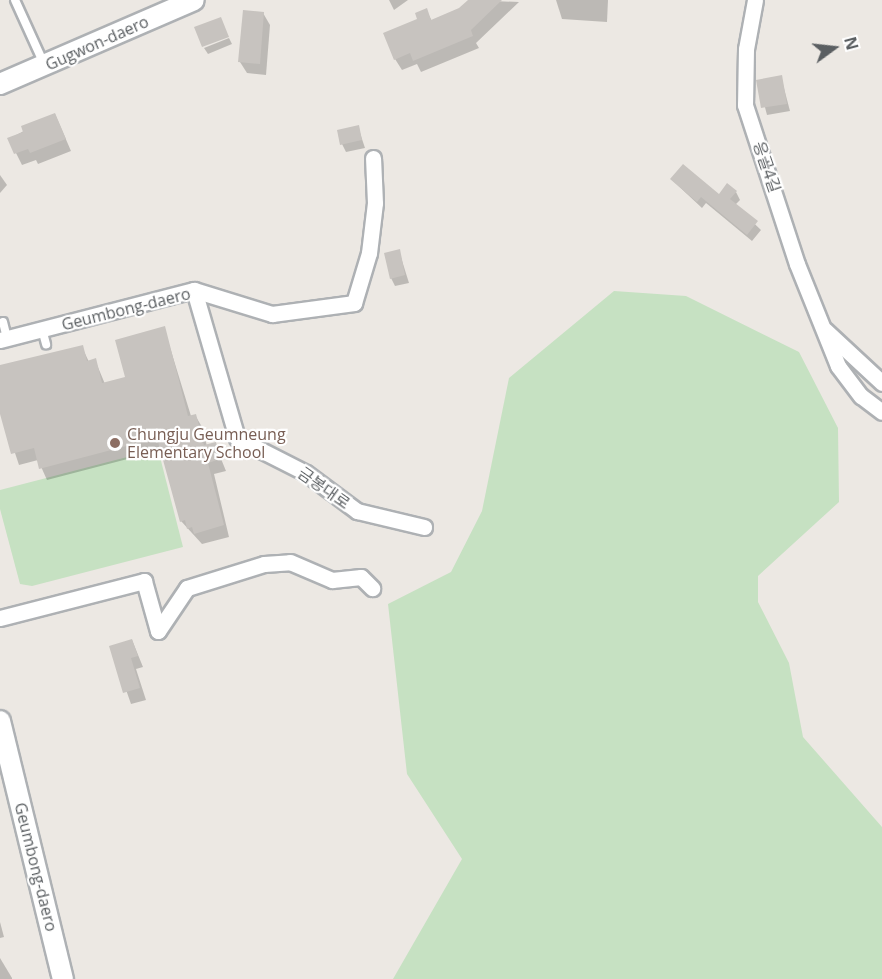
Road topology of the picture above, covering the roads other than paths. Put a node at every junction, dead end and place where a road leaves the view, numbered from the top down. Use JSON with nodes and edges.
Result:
{"nodes":[{"id":1,"x":15,"y":0,"type":"edge"},
{"id":2,"x":194,"y":0,"type":"edge"},
{"id":3,"x":755,"y":0,"type":"edge"},
{"id":4,"x":44,"y":66,"type":"junction"},
{"id":5,"x":0,"y":84,"type":"edge"},
{"id":6,"x":373,"y":158,"type":"dead end"},
{"id":7,"x":194,"y":290,"type":"junction"},
{"id":8,"x":3,"y":322,"type":"dead end"},
{"id":9,"x":823,"y":328,"type":"junction"},
{"id":10,"x":4,"y":339,"type":"edge"},
{"id":11,"x":882,"y":383,"type":"edge"},
{"id":12,"x":882,"y":412,"type":"edge"},
{"id":13,"x":424,"y":527,"type":"dead end"},
{"id":14,"x":372,"y":588,"type":"dead end"},
{"id":15,"x":0,"y":618,"type":"edge"},
{"id":16,"x":0,"y":721,"type":"edge"},
{"id":17,"x":3,"y":745,"type":"edge"},
{"id":18,"x":63,"y":979,"type":"edge"}],
"edges":[{"from":1,"to":4,"type":"lane"},
{"from":2,"to":4,"type":"street","name":"Gugwon-daero"},
{"from":3,"to":9,"type":"street","name":"응골4길"},
{"from":4,"to":5,"type":"street","name":"Gugwon-daero"},
{"from":6,"to":7,"type":"street","name":"Geumbong-daero"},
{"from":7,"to":10,"type":"street","name":"Geumbong-daero"},
{"from":7,"to":13,"type":"street","name":"금봉대로"},
{"from":8,"to":10,"type":"lane"},
{"from":9,"to":11,"type":"street","name":"응골4길"},
{"from":9,"to":12,"type":"street","name":"응골4길"},
{"from":14,"to":15,"type":"street"},
{"from":16,"to":17,"type":"street","name":"Geumbong-daero"},
{"from":17,"to":18,"type":"street","name":"Geumbong-daero"}]}
